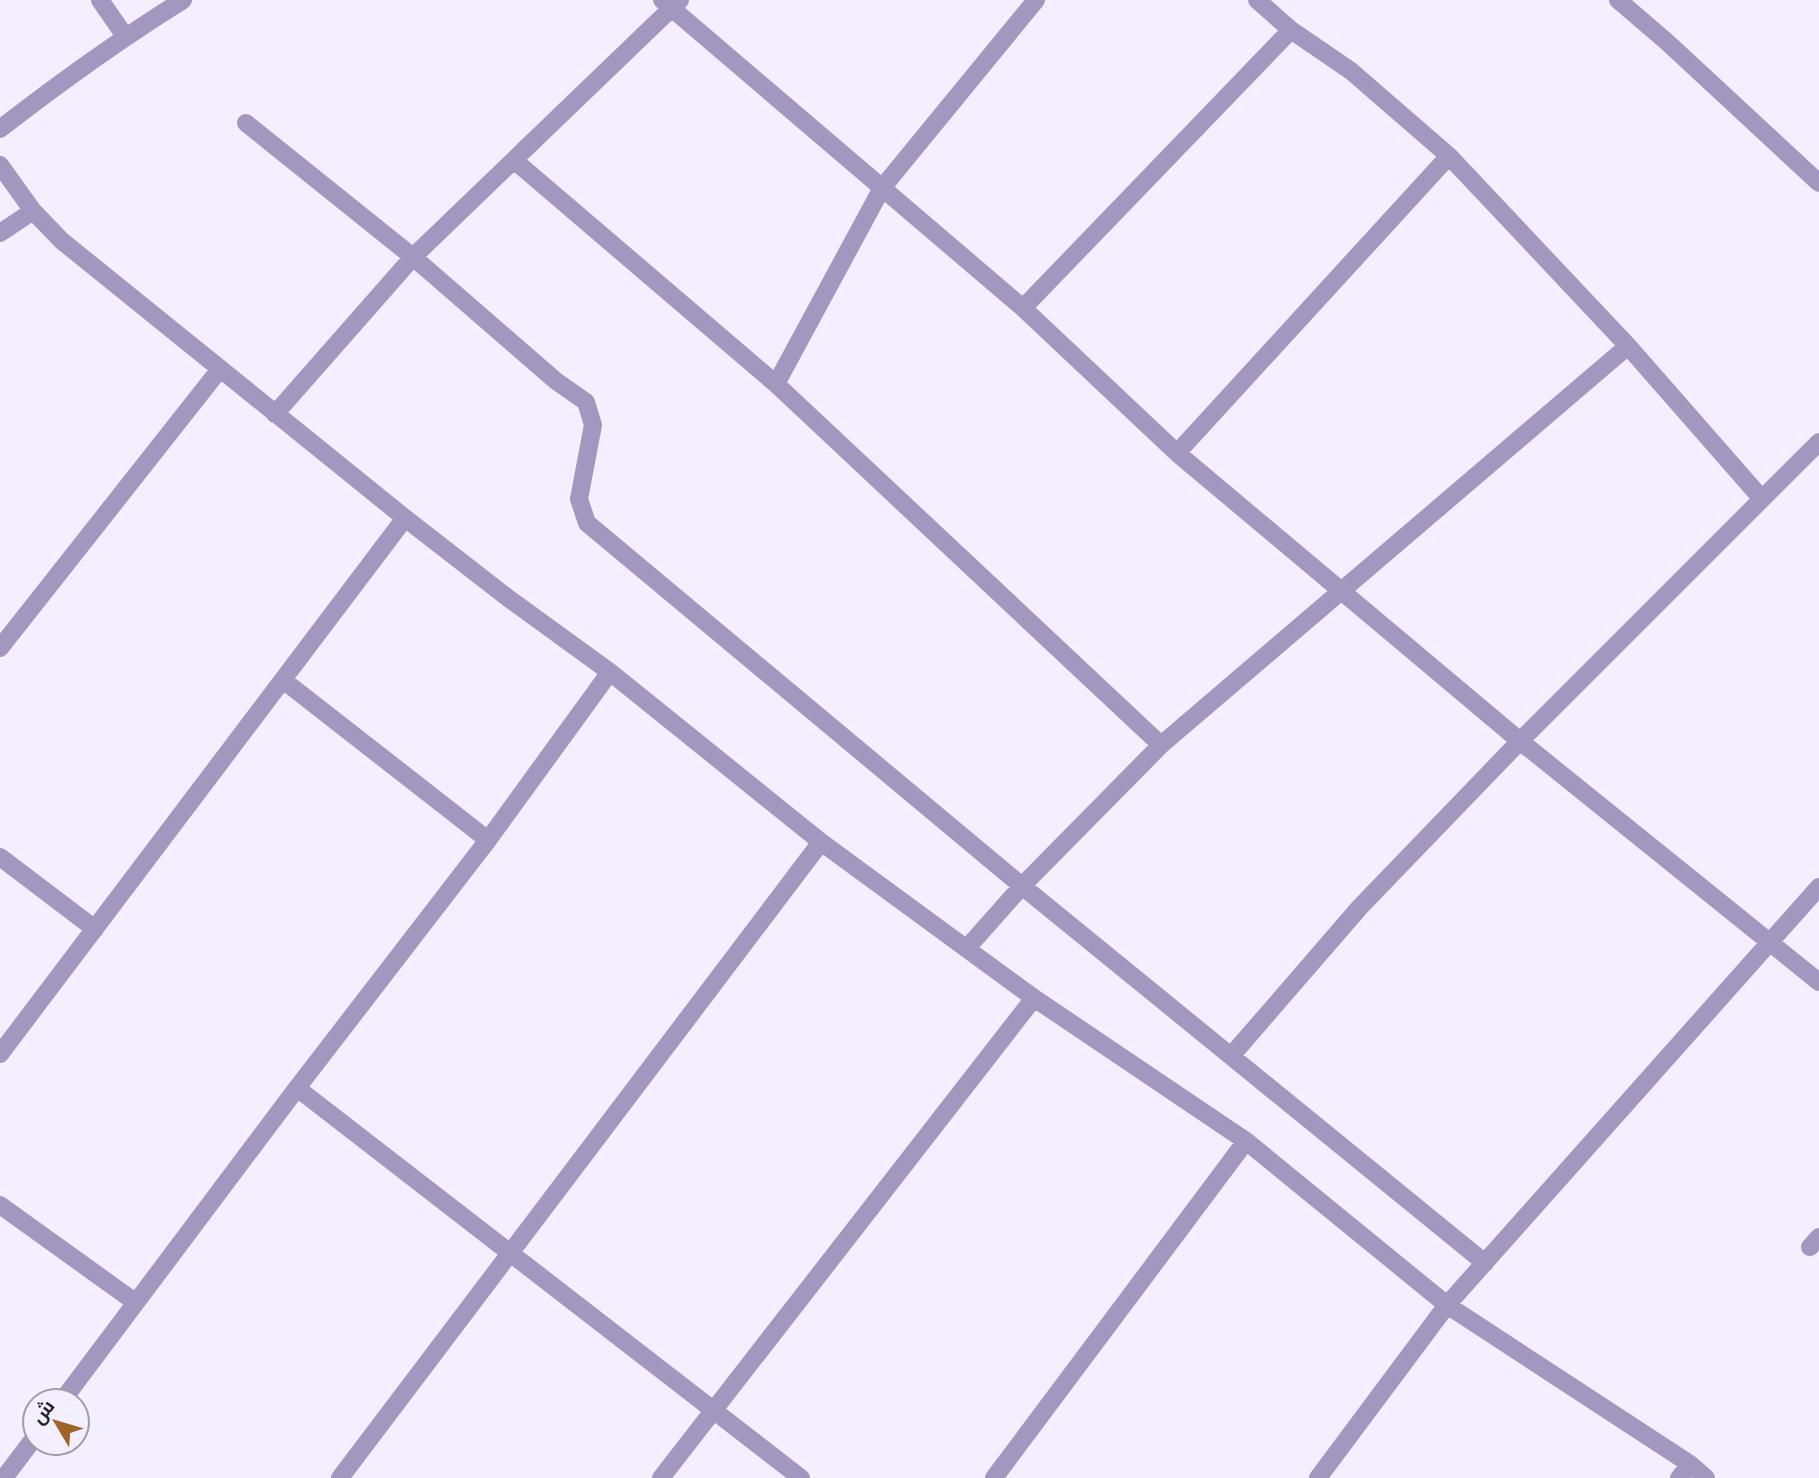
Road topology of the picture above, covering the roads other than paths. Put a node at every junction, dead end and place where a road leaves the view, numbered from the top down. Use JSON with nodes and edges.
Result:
{"nodes":[{"id":1,"x":100,"y":0,"type":"edge"},
{"id":2,"x":183,"y":0,"type":"edge"},
{"id":3,"x":1036,"y":0,"type":"edge"},
{"id":4,"x":1257,"y":0,"type":"edge"},
{"id":5,"x":1618,"y":0,"type":"edge"},
{"id":6,"x":671,"y":3,"type":"edge"},
{"id":7,"x":1291,"y":30,"type":"junction"},
{"id":8,"x":125,"y":36,"type":"junction"},
{"id":9,"x":246,"y":124,"type":"dead end"},
{"id":10,"x":0,"y":129,"type":"edge"},
{"id":11,"x":1448,"y":156,"type":"junction"},
{"id":12,"x":514,"y":161,"type":"junction"},
{"id":13,"x":0,"y":165,"type":"edge"},
{"id":14,"x":1819,"y":183,"type":"edge"},
{"id":15,"x":882,"y":188,"type":"junction"},
{"id":16,"x":33,"y":211,"type":"junction"},
{"id":17,"x":0,"y":233,"type":"edge"},
{"id":18,"x":413,"y":257,"type":"junction"},
{"id":19,"x":1023,"y":308,"type":"junction"},
{"id":20,"x":1628,"y":346,"type":"junction"},
{"id":21,"x":219,"y":369,"type":"junction"},
{"id":22,"x":776,"y":384,"type":"junction"},
{"id":23,"x":275,"y":414,"type":"junction"},
{"id":24,"x":1819,"y":442,"type":"edge"},
{"id":25,"x":1177,"y":453,"type":"junction"},
{"id":26,"x":1762,"y":499,"type":"junction"},
{"id":27,"x":405,"y":518,"type":"junction"},
{"id":28,"x":1342,"y":592,"type":"junction"},
{"id":29,"x":0,"y":648,"type":"edge"},
{"id":30,"x":610,"y":672,"type":"junction"},
{"id":31,"x":283,"y":680,"type":"junction"},
{"id":32,"x":1520,"y":741,"type":"junction"},
{"id":33,"x":1161,"y":745,"type":"junction"},
{"id":34,"x":488,"y":840,"type":"junction"},
{"id":35,"x":821,"y":842,"type":"junction"},
{"id":36,"x":0,"y":857,"type":"edge"},
{"id":37,"x":1023,"y":886,"type":"junction"},
{"id":38,"x":1819,"y":887,"type":"edge"},
{"id":39,"x":94,"y":929,"type":"junction"},
{"id":40,"x":1771,"y":941,"type":"junction"},
{"id":41,"x":967,"y":948,"type":"junction"},
{"id":42,"x":1819,"y":982,"type":"edge"},
{"id":43,"x":1034,"y":998,"type":"junction"},
{"id":44,"x":0,"y":1054,"type":"edge"},
{"id":45,"x":1231,"y":1056,"type":"junction"},
{"id":46,"x":297,"y":1088,"type":"junction"},
{"id":47,"x":1245,"y":1141,"type":"junction"},
{"id":48,"x":0,"y":1205,"type":"edge"},
{"id":49,"x":512,"y":1253,"type":"junction"},
{"id":50,"x":1485,"y":1263,"type":"junction"},
{"id":51,"x":135,"y":1302,"type":"junction"},
{"id":52,"x":1447,"y":1305,"type":"junction"},
{"id":53,"x":72,"y":1387,"type":"edge"},
{"id":54,"x":714,"y":1408,"type":"junction"},
{"id":55,"x":21,"y":1456,"type":"edge"},
{"id":56,"x":1685,"y":1471,"type":"edge"},
{"id":57,"x":4,"y":1478,"type":"edge"},
{"id":58,"x":340,"y":1478,"type":"edge"},
{"id":59,"x":661,"y":1478,"type":"edge"},
{"id":60,"x":802,"y":1478,"type":"edge"},
{"id":61,"x":994,"y":1478,"type":"edge"},
{"id":62,"x":1318,"y":1478,"type":"edge"},
{"id":63,"x":1706,"y":1478,"type":"edge"}],
"edges":[{"from":1,"to":8,"type":"street"},
{"from":2,"to":8,"type":"street"},
{"from":3,"to":15,"type":"street"},
{"from":4,"to":7,"type":"street"},
{"from":5,"to":14,"type":"street"},
{"from":6,"to":12,"type":"street"},
{"from":6,"to":15,"type":"street"},
{"from":7,"to":11,"type":"street"},
{"from":7,"to":19,"type":"street"},
{"from":8,"to":10,"type":"street"},
{"from":9,"to":18,"type":"street"},
{"from":11,"to":20,"type":"street"},
{"from":11,"to":25,"type":"street"},
{"from":12,"to":18,"type":"street"},
{"from":12,"to":22,"type":"street"},
{"from":13,"to":16,"type":"street"},
{"from":15,"to":19,"type":"street"},
{"from":15,"to":22,"type":"street"},
{"from":16,"to":17,"type":"street"},
{"from":16,"to":21,"type":"street"},
{"from":18,"to":23,"type":"street"},
{"from":18,"to":37,"type":"street"},
{"from":19,"to":25,"type":"street"},
{"from":20,"to":26,"type":"street"},
{"from":20,"to":28,"type":"street"},
{"from":21,"to":23,"type":"street"},
{"from":21,"to":29,"type":"street"},
{"from":22,"to":33,"type":"street"},
{"from":23,"to":27,"type":"street"},
{"from":24,"to":26,"type":"street"},
{"from":25,"to":28,"type":"street"},
{"from":26,"to":32,"type":"street"},
{"from":27,"to":30,"type":"street"},
{"from":27,"to":31,"type":"street"},
{"from":28,"to":32,"type":"street"},
{"from":28,"to":33,"type":"street"},
{"from":30,"to":34,"type":"street"},
{"from":30,"to":35,"type":"street"},
{"from":31,"to":34,"type":"street"},
{"from":31,"to":39,"type":"street"},
{"from":32,"to":40,"type":"street"},
{"from":32,"to":45,"type":"street"},
{"from":33,"to":37,"type":"street"},
{"from":34,"to":46,"type":"street"},
{"from":35,"to":41,"type":"street"},
{"from":35,"to":49,"type":"street"},
{"from":36,"to":39,"type":"street"},
{"from":37,"to":41,"type":"street"},
{"from":37,"to":45,"type":"street"},
{"from":38,"to":40,"type":"street"},
{"from":39,"to":44,"type":"street"},
{"from":40,"to":42,"type":"street"},
{"from":40,"to":50,"type":"street"},
{"from":41,"to":43,"type":"street"},
{"from":43,"to":47,"type":"street"},
{"from":43,"to":54,"type":"street"},
{"from":45,"to":50,"type":"street"},
{"from":46,"to":49,"type":"street"},
{"from":46,"to":51,"type":"street"},
{"from":47,"to":52,"type":"street"},
{"from":47,"to":61,"type":"street"},
{"from":48,"to":51,"type":"street"},
{"from":49,"to":54,"type":"street"},
{"from":49,"to":58,"type":"street"},
{"from":50,"to":52,"type":"street"},
{"from":51,"to":53,"type":"street"},
{"from":52,"to":56,"type":"street"},
{"from":52,"to":62,"type":"street"},
{"from":54,"to":59,"type":"street"},
{"from":54,"to":60,"type":"street"},
{"from":55,"to":57,"type":"street"},
{"from":56,"to":63,"type":"street"}]}
